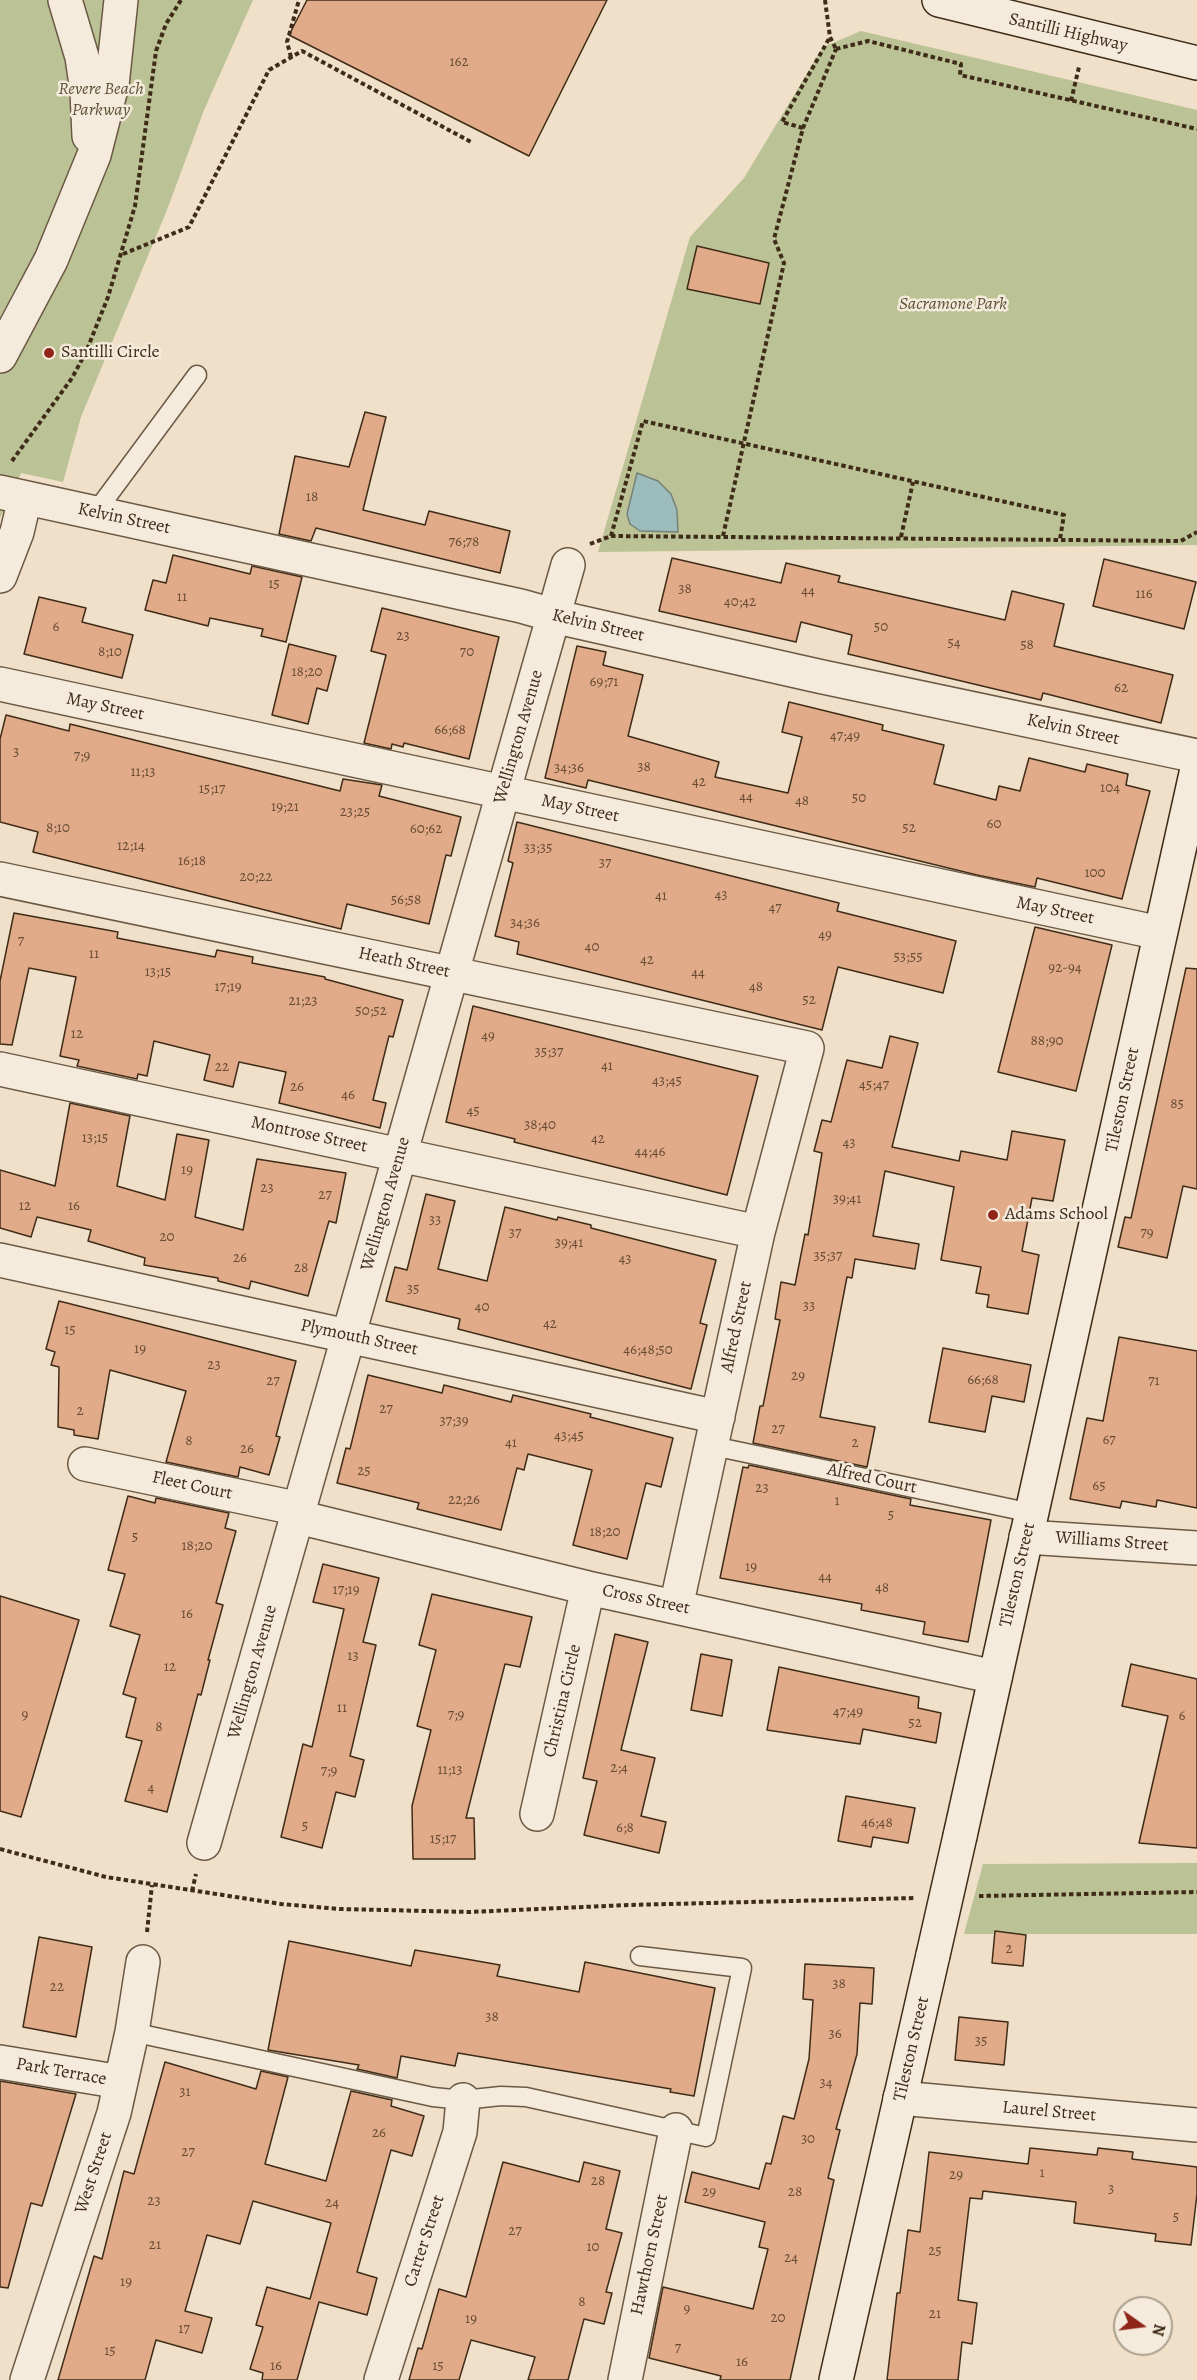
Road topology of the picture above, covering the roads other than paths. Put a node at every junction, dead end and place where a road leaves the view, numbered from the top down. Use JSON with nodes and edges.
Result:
{"nodes":[{"id":1,"x":65,"y":0,"type":"edge"},
{"id":2,"x":121,"y":0,"type":"edge"},
{"id":3,"x":939,"y":0,"type":"edge"},
{"id":4,"x":1197,"y":63,"type":"edge"},
{"id":5,"x":78,"y":197,"type":"junction"},
{"id":6,"x":0,"y":356,"type":"edge"},
{"id":7,"x":197,"y":375,"type":"dead end"},
{"id":8,"x":11,"y":486,"type":"edge"},
{"id":9,"x":95,"y":513,"type":"junction"},
{"id":10,"x":568,"y":565,"type":"dead end"},
{"id":11,"x":0,"y":576,"type":"edge"},
{"id":12,"x":554,"y":616,"type":"junction"},
{"id":13,"x":0,"y":684,"type":"edge"},
{"id":14,"x":1197,"y":756,"type":"edge"},
{"id":15,"x":1197,"y":769,"type":"edge"},
{"id":16,"x":503,"y":792,"type":"junction"},
{"id":17,"x":0,"y":879,"type":"edge"},
{"id":18,"x":1160,"y":933,"type":"junction"},
{"id":19,"x":452,"y":974,"type":"junction"},
{"id":20,"x":807,"y":1048,"type":"joint"},
{"id":21,"x":0,"y":1069,"type":"edge"},
{"id":22,"x":400,"y":1155,"type":"junction"},
{"id":23,"x":758,"y":1232,"type":"junction"},
{"id":24,"x":0,"y":1260,"type":"edge"},
{"id":25,"x":349,"y":1336,"type":"junction"},
{"id":26,"x":715,"y":1431,"type":"junction"},
{"id":27,"x":85,"y":1464,"type":"dead end"},
{"id":28,"x":299,"y":1513,"type":"junction"},
{"id":29,"x":1029,"y":1525,"type":"junction"},
{"id":30,"x":1197,"y":1548,"type":"edge"},
{"id":31,"x":588,"y":1588,"type":"junction"},
{"id":32,"x":676,"y":1607,"type":"junction"},
{"id":33,"x":995,"y":1677,"type":"junction"},
{"id":34,"x":537,"y":1814,"type":"dead end"},
{"id":35,"x":204,"y":1843,"type":"dead end"},
{"id":36,"x":640,"y":1956,"type":"dead end"},
{"id":37,"x":143,"y":1962,"type":"road end"},
{"id":38,"x":132,"y":2032,"type":"junction"},
{"id":39,"x":0,"y":2061,"type":"edge"},
{"id":40,"x":122,"y":2082,"type":"junction"},
{"id":41,"x":900,"y":2098,"type":"junction"},
{"id":42,"x":463,"y":2100,"type":"junction"},
{"id":43,"x":1197,"y":2125,"type":"edge"},
{"id":44,"x":676,"y":2130,"type":"junction"},
{"id":45,"x":27,"y":2380,"type":"edge"},
{"id":46,"x":381,"y":2380,"type":"edge"},
{"id":47,"x":624,"y":2380,"type":"edge"},
{"id":48,"x":836,"y":2380,"type":"edge"}],
"edges":[{"from":1,"to":5,"type":"street"},
{"from":2,"to":5,"type":"street"},
{"from":3,"to":4,"type":"street","name":"Santilli Highway"},
{"from":5,"to":6,"type":"street"},
{"from":7,"to":9,"type":"lane"},
{"from":8,"to":9,"type":"street","name":"Kelvin Street"},
{"from":8,"to":11,"type":"street"},
{"from":9,"to":12,"type":"street","name":"Kelvin Street"},
{"from":10,"to":12,"type":"street","name":"Wellington Avenue"},
{"from":12,"to":14,"type":"street","name":"Kelvin Street"},
{"from":12,"to":16,"type":"street","name":"Wellington Avenue"},
{"from":13,"to":16,"type":"street","name":"May Street"},
{"from":15,"to":18,"type":"street","name":"Tileston Street"},
{"from":16,"to":18,"type":"street","name":"May Street"},
{"from":16,"to":19,"type":"street","name":"Wellington Avenue"},
{"from":17,"to":19,"type":"street","name":"Heath Street"},
{"from":18,"to":29,"type":"street","name":"Tileston Street"},
{"from":19,"to":20,"type":"street","name":"Heath Street"},
{"from":19,"to":22,"type":"street","name":"Wellington Avenue"},
{"from":20,"to":23,"type":"street","name":"Alfred Street"},
{"from":21,"to":22,"type":"street","name":"Montrose Street"},
{"from":22,"to":23,"type":"street","name":"Montrose Street"},
{"from":22,"to":25,"type":"street","name":"Wellington Avenue"},
{"from":23,"to":26,"type":"street","name":"Alfred Street"},
{"from":24,"to":25,"type":"street","name":"Plymouth Street"},
{"from":25,"to":26,"type":"street","name":"Plymouth Street"},
{"from":25,"to":28,"type":"street","name":"Wellington Avenue"},
{"from":26,"to":29,"type":"lane","name":"Alfred Court"},
{"from":26,"to":32,"type":"street","name":"Alfred Street"},
{"from":27,"to":28,"type":"street","name":"Fleet Court"},
{"from":28,"to":31,"type":"street","name":"Cross Street"},
{"from":28,"to":35,"type":"street","name":"Wellington Avenue"},
{"from":29,"to":30,"type":"street","name":"Williams Street"},
{"from":29,"to":33,"type":"street","name":"Tileston Street"},
{"from":31,"to":32,"type":"street","name":"Cross Street"},
{"from":31,"to":34,"type":"street","name":"Christina Circle"},
{"from":32,"to":33,"type":"street","name":"Cross Street"},
{"from":33,"to":41,"type":"street","name":"Tileston Street","bridge":true},
{"from":36,"to":44,"type":"lane"},
{"from":37,"to":38,"type":"street","name":"West Street"},
{"from":38,"to":40,"type":"street","name":"West Street"},
{"from":38,"to":42,"type":"lane"},
{"from":39,"to":40,"type":"street","name":"Park Terrace"},
{"from":40,"to":45,"type":"street","name":"West Street"},
{"from":41,"to":43,"type":"street","name":"Laurel Street"},
{"from":41,"to":48,"type":"street","name":"Tileston Street"},
{"from":42,"to":44,"type":"lane"},
{"from":42,"to":46,"type":"street","name":"Carter Street"},
{"from":44,"to":47,"type":"street","name":"Hawthorn Street"}]}
